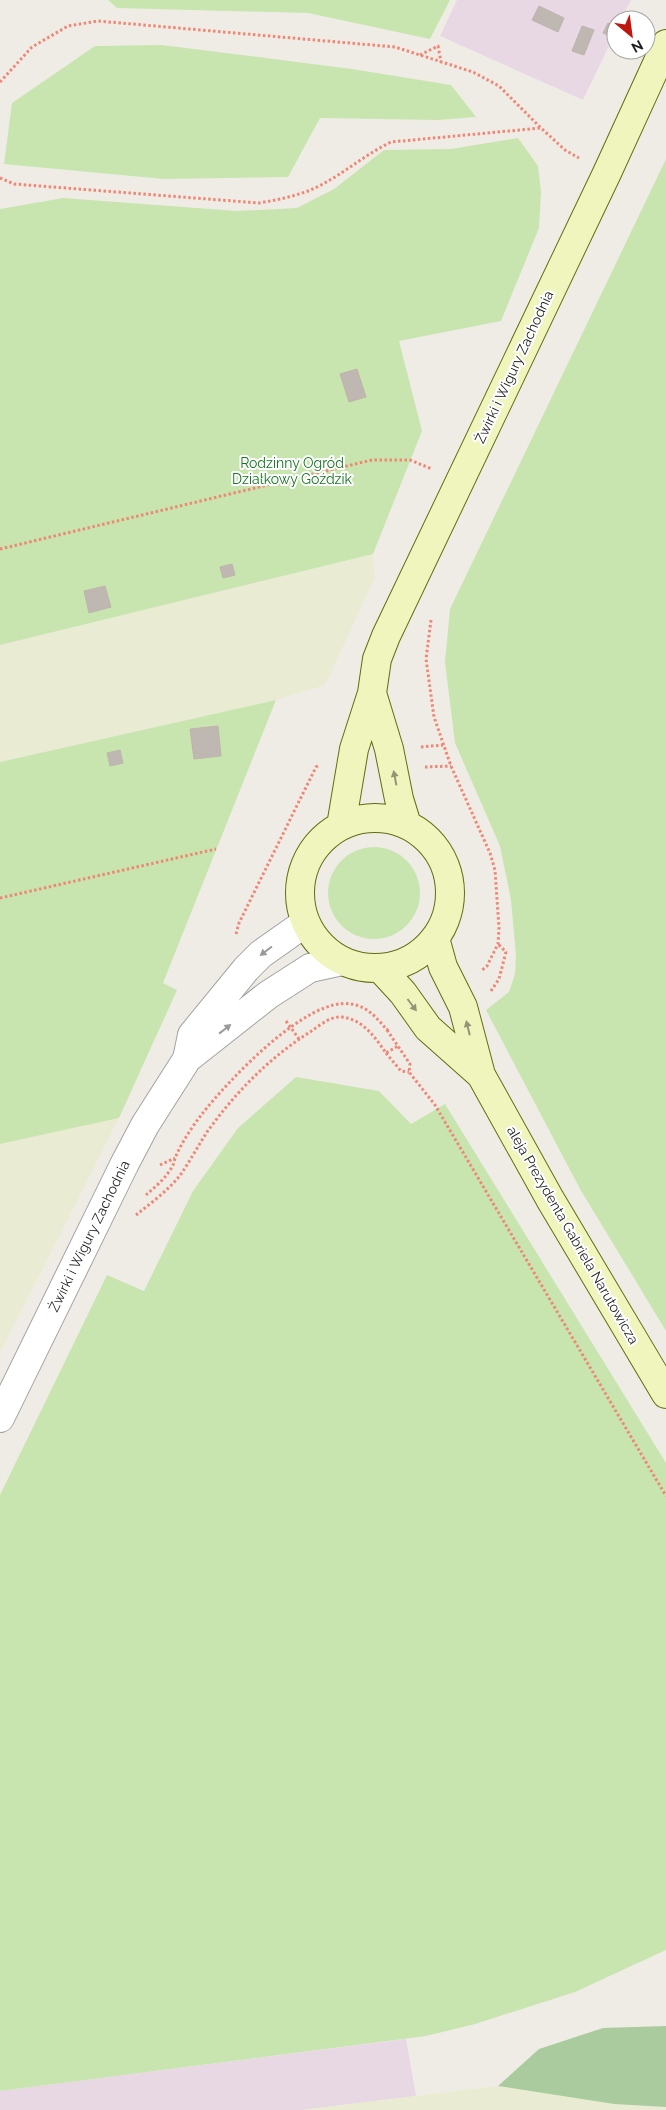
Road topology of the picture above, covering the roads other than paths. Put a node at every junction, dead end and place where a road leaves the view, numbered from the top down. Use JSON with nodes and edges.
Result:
{"nodes":[{"id":1,"x":666,"y":44,"type":"edge"},
{"id":2,"x":372,"y":693,"type":"junction"},
{"id":3,"x":407,"y":825,"type":"junction"},
{"id":4,"x":341,"y":826,"type":"junction"},
{"id":5,"x":305,"y":922,"type":"junction"},
{"id":6,"x":435,"y":938,"type":"junction"},
{"id":7,"x":342,"y":961,"type":"junction"},
{"id":8,"x":380,"y":968,"type":"junction"},
{"id":9,"x":187,"y":1058,"type":"junction"},
{"id":10,"x":481,"y":1075,"type":"junction"},
{"id":11,"x":666,"y":1394,"type":"edge"},
{"id":12,"x":0,"y":1418,"type":"edge"}],
"edges":[{"from":1,"to":2,"type":"street","name":"Żwirki i Wigury Zachodnia"},
{"from":3,"to":2,"type":"street","one_way":true},
{"from":2,"to":4,"type":"street","name":"Żwirki i Wigury Zachodnia"},
{"from":3,"to":4,"type":"street"},
{"from":3,"to":6,"type":"street"},
{"from":4,"to":5,"type":"street"},
{"from":5,"to":7,"type":"street"},
{"from":5,"to":9,"type":"street","one_way":true},
{"from":6,"to":8,"type":"street"},
{"from":10,"to":6,"type":"street","name":"aleja Prezydenta Gabriela Narutowicza","one_way":true},
{"from":7,"to":8,"type":"street"},
{"from":9,"to":7,"type":"street","one_way":true},
{"from":8,"to":10,"type":"street","name":"aleja Prezydenta Gabriela Narutowicza","one_way":true},
{"from":9,"to":12,"type":"street","name":"Żwirki i Wigury Zachodnia"},
{"from":10,"to":11,"type":"street","name":"aleja Prezydenta Gabriela Narutowicza"}]}
